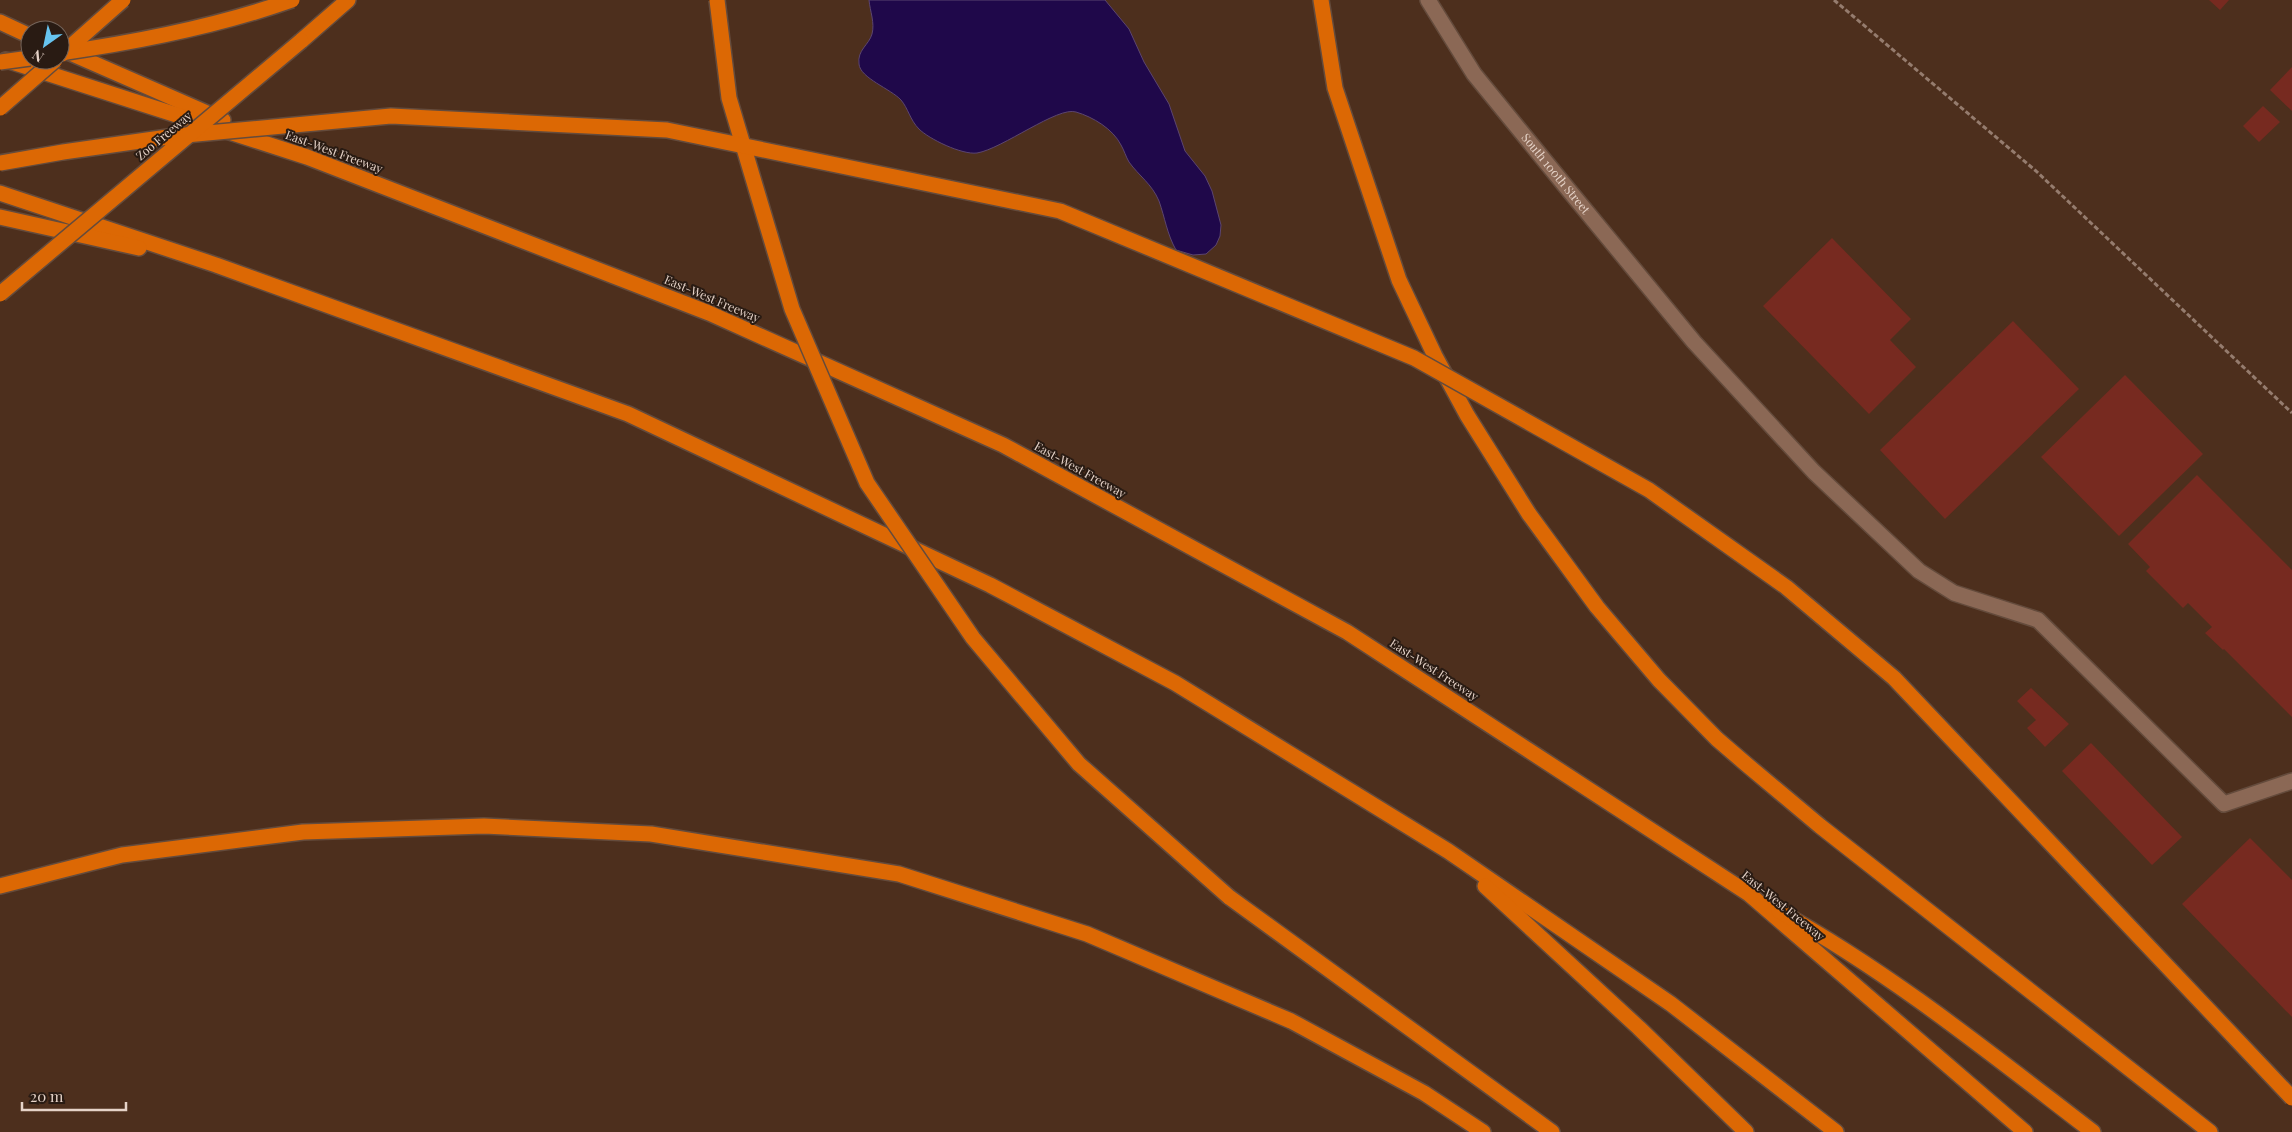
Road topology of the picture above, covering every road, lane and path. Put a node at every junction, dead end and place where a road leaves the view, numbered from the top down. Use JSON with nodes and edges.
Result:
{"nodes":[{"id":1,"x":122,"y":0,"type":"edge"},
{"id":2,"x":292,"y":0,"type":"edge"},
{"id":3,"x":348,"y":0,"type":"edge"},
{"id":4,"x":717,"y":0,"type":"edge"},
{"id":5,"x":1320,"y":0,"type":"edge"},
{"id":6,"x":1428,"y":0,"type":"edge"},
{"id":7,"x":1834,"y":0,"type":"edge"},
{"id":8,"x":0,"y":22,"type":"edge"},
{"id":9,"x":20,"y":31,"type":"edge"},
{"id":10,"x":70,"y":45,"type":"edge"},
{"id":11,"x":70,"y":52,"type":"edge"},
{"id":12,"x":70,"y":53,"type":"edge"},
{"id":13,"x":20,"y":59,"type":"edge"},
{"id":14,"x":0,"y":60,"type":"edge"},
{"id":15,"x":44,"y":70,"type":"edge"},
{"id":16,"x":0,"y":108,"type":"edge"},
{"id":17,"x":307,"y":157,"type":"junction"},
{"id":18,"x":0,"y":163,"type":"edge"},
{"id":19,"x":0,"y":192,"type":"edge"},
{"id":20,"x":0,"y":217,"type":"edge"},
{"id":21,"x":216,"y":265,"type":"junction"},
{"id":22,"x":0,"y":294,"type":"edge"},
{"id":23,"x":2292,"y":413,"type":"edge"},
{"id":24,"x":2292,"y":781,"type":"edge"},
{"id":25,"x":1448,"y":851,"type":"junction"},
{"id":26,"x":0,"y":886,"type":"edge"},
{"id":27,"x":1749,"y":894,"type":"junction"},
{"id":28,"x":2292,"y":1098,"type":"edge"},
{"id":29,"x":1483,"y":1132,"type":"edge"},
{"id":30,"x":1552,"y":1132,"type":"edge"},
{"id":31,"x":1746,"y":1132,"type":"edge"},
{"id":32,"x":1836,"y":1132,"type":"edge"},
{"id":33,"x":2026,"y":1132,"type":"edge"},
{"id":34,"x":2093,"y":1132,"type":"edge"},
{"id":35,"x":2210,"y":1132,"type":"edge"}],
"edges":[{"from":1,"to":10,"type":"highway","bridge":true},
{"from":2,"to":11,"type":"highway","bridge":true},
{"from":3,"to":22,"type":"highway","name":"Zoo Freeway","bridge":true},
{"from":4,"to":30,"type":"highway","bridge":true},
{"from":5,"to":35,"type":"highway","bridge":true},
{"from":6,"to":24,"type":"street","name":"South 100th Street"},
{"from":7,"to":23,"type":"path"},
{"from":8,"to":9,"type":"highway"},
{"from":12,"to":17,"type":"highway"},
{"from":13,"to":14,"type":"highway","bridge":true},
{"from":14,"to":17,"type":"highway","name":"East-West Freeway"},
{"from":15,"to":16,"type":"highway","bridge":true},
{"from":17,"to":27,"type":"highway","name":"East-West Freeway"},
{"from":18,"to":28,"type":"highway","bridge":true},
{"from":19,"to":21,"type":"highway"},
{"from":20,"to":21,"type":"highway"},
{"from":21,"to":25,"type":"highway"},
{"from":25,"to":31,"type":"highway"},
{"from":25,"to":32,"type":"highway"},
{"from":26,"to":29,"type":"highway"},
{"from":27,"to":33,"type":"highway","name":"East-West Freeway"},
{"from":27,"to":34,"type":"highway"}]}
